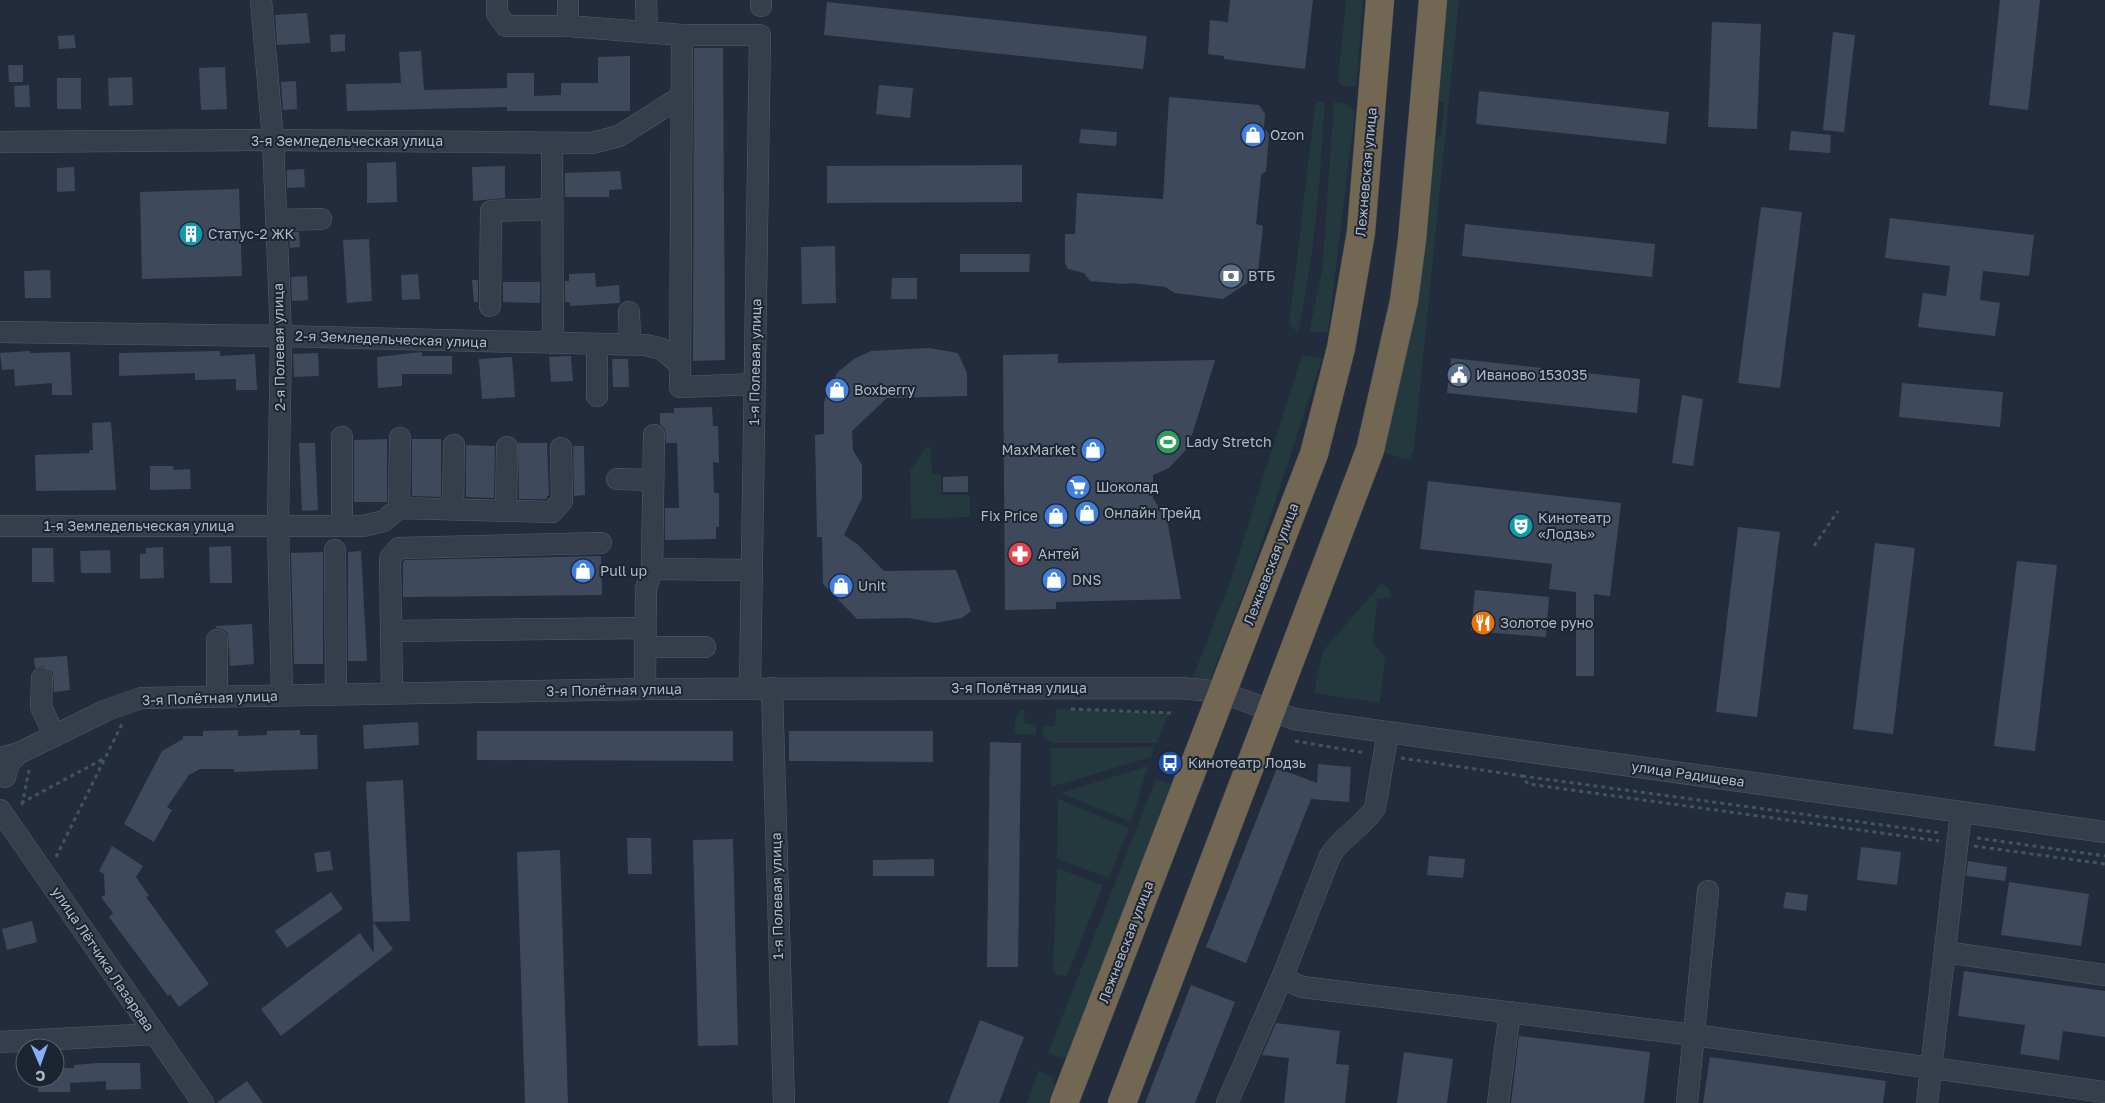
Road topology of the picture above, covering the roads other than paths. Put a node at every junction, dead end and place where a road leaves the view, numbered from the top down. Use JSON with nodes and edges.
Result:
{"nodes":[{"id":1,"x":261,"y":0,"type":"edge"},
{"id":2,"x":497,"y":0,"type":"edge"},
{"id":3,"x":568,"y":0,"type":"edge"},
{"id":4,"x":646,"y":0,"type":"edge"},
{"id":5,"x":1380,"y":0,"type":"edge"},
{"id":6,"x":1433,"y":0,"type":"edge"},
{"id":7,"x":568,"y":26,"type":"junction"},
{"id":8,"x":647,"y":32,"type":"junction"},
{"id":9,"x":682,"y":35,"type":"junction"},
{"id":10,"x":682,"y":96,"type":"junction"},
{"id":11,"x":273,"y":140,"type":"junction"},
{"id":12,"x":0,"y":142,"type":"edge"},
{"id":13,"x":552,"y":142,"type":"junction"},
{"id":14,"x":552,"y":209,"type":"junction"},
{"id":15,"x":321,"y":219,"type":"dead end"},
{"id":16,"x":276,"y":220,"type":"junction"},
{"id":17,"x":490,"y":306,"type":"dead end"},
{"id":18,"x":629,"y":312,"type":"dead end"},
{"id":19,"x":0,"y":332,"type":"edge"},
{"id":20,"x":281,"y":336,"type":"junction"},
{"id":21,"x":553,"y":343,"type":"junction"},
{"id":22,"x":597,"y":344,"type":"junction"},
{"id":23,"x":630,"y":344,"type":"junction"},
{"id":24,"x":679,"y":364,"type":"junction"},
{"id":25,"x":755,"y":384,"type":"junction"},
{"id":26,"x":597,"y":396,"type":"dead end"},
{"id":27,"x":654,"y":436,"type":"dead end"},
{"id":28,"x":342,"y":437,"type":"dead end"},
{"id":29,"x":400,"y":438,"type":"dead end"},
{"id":30,"x":454,"y":445,"type":"dead end"},
{"id":31,"x":507,"y":447,"type":"dead end"},
{"id":32,"x":561,"y":448,"type":"dead end"},
{"id":33,"x":618,"y":479,"type":"dead end"},
{"id":34,"x":653,"y":480,"type":"junction"},
{"id":35,"x":399,"y":508,"type":"junction"},
{"id":36,"x":452,"y":510,"type":"junction"},
{"id":37,"x":506,"y":510,"type":"junction"},
{"id":38,"x":0,"y":526,"type":"edge"},
{"id":39,"x":278,"y":526,"type":"junction"},
{"id":40,"x":342,"y":526,"type":"junction"},
{"id":41,"x":601,"y":543,"type":"dead end"},
{"id":42,"x":335,"y":550,"type":"dead end"},
{"id":43,"x":652,"y":569,"type":"junction"},
{"id":44,"x":752,"y":570,"type":"junction"},
{"id":45,"x":391,"y":631,"type":"junction"},
{"id":46,"x":645,"y":637,"type":"junction"},
{"id":47,"x":217,"y":640,"type":"dead end"},
{"id":48,"x":706,"y":647,"type":"dead end"},
{"id":49,"x":42,"y":678,"type":"dead end"},
{"id":50,"x":772,"y":688,"type":"junction"},
{"id":51,"x":645,"y":689,"type":"junction"},
{"id":52,"x":750,"y":689,"type":"junction"},
{"id":53,"x":1221,"y":692,"type":"junction"},
{"id":54,"x":392,"y":693,"type":"junction"},
{"id":55,"x":336,"y":694,"type":"junction"},
{"id":56,"x":282,"y":695,"type":"junction"},
{"id":57,"x":217,"y":696,"type":"junction"},
{"id":58,"x":1272,"y":711,"type":"junction"},
{"id":59,"x":1388,"y":732,"type":"junction"},
{"id":60,"x":55,"y":736,"type":"junction"},
{"id":61,"x":7,"y":784,"type":"edge"},
{"id":62,"x":1961,"y":813,"type":"junction"},
{"id":63,"x":2105,"y":832,"type":"edge"},
{"id":64,"x":1708,"y":891,"type":"dead end"},
{"id":65,"x":1945,"y":952,"type":"junction"},
{"id":66,"x":2105,"y":975,"type":"edge"},
{"id":67,"x":1282,"y":978,"type":"junction"},
{"id":68,"x":1510,"y":1012,"type":"junction"},
{"id":69,"x":155,"y":1034,"type":"junction"},
{"id":70,"x":1694,"y":1035,"type":"junction"},
{"id":71,"x":0,"y":1042,"type":"edge"},
{"id":72,"x":1931,"y":1067,"type":"junction"},
{"id":73,"x":2105,"y":1092,"type":"edge"},
{"id":74,"x":203,"y":1103,"type":"edge"},
{"id":75,"x":784,"y":1103,"type":"edge"},
{"id":76,"x":1064,"y":1103,"type":"edge"},
{"id":77,"x":1122,"y":1103,"type":"edge"},
{"id":78,"x":1227,"y":1103,"type":"edge"},
{"id":79,"x":1498,"y":1103,"type":"edge"},
{"id":80,"x":1687,"y":1103,"type":"edge"},
{"id":81,"x":1927,"y":1103,"type":"edge"}],
"edges":[{"from":1,"to":11,"type":"street","name":"2-я Полевая улица"},
{"from":2,"to":7,"type":"street"},
{"from":3,"to":7,"type":"street"},
{"from":4,"to":8,"type":"street"},
{"from":5,"to":53,"type":"highway","name":"Лежневская улица"},
{"from":6,"to":58,"type":"highway"},
{"from":7,"to":8,"type":"street"},
{"from":8,"to":9,"type":"street"},
{"from":9,"to":10,"type":"street"},
{"from":9,"to":25,"type":"street","name":"1-я Полевая улица"},
{"from":10,"to":13,"type":"street","name":"3-я Земледельческая улица"},
{"from":10,"to":24,"type":"street"},
{"from":11,"to":12,"type":"street","name":"3-я Земледельческая улица"},
{"from":11,"to":13,"type":"street","name":"3-я Земледельческая улица"},
{"from":11,"to":16,"type":"street","name":"2-я Полевая улица"},
{"from":13,"to":14,"type":"street"},
{"from":14,"to":17,"type":"street"},
{"from":14,"to":21,"type":"street"},
{"from":15,"to":16,"type":"street"},
{"from":16,"to":20,"type":"street","name":"2-я Полевая улица"},
{"from":18,"to":23,"type":"street"},
{"from":19,"to":20,"type":"street","name":"2-я Земледельческая улица"},
{"from":20,"to":21,"type":"street","name":"2-я Земледельческая улица"},
{"from":20,"to":39,"type":"street","name":"2-я Полевая улица"},
{"from":21,"to":22,"type":"street","name":"2-я Земледельческая улица"},
{"from":22,"to":23,"type":"street","name":"2-я Земледельческая улица"},
{"from":22,"to":26,"type":"street"},
{"from":23,"to":24,"type":"street","name":"2-я Земледельческая улица"},
{"from":24,"to":25,"type":"street"},
{"from":25,"to":44,"type":"street","name":"1-я Полевая улица"},
{"from":27,"to":34,"type":"street"},
{"from":28,"to":40,"type":"street"},
{"from":29,"to":35,"type":"street"},
{"from":30,"to":36,"type":"street"},
{"from":31,"to":37,"type":"street"},
{"from":32,"to":37,"type":"street"},
{"from":33,"to":34,"type":"street"},
{"from":34,"to":43,"type":"street"},
{"from":35,"to":36,"type":"street"},
{"from":35,"to":40,"type":"street","name":"1-я Земледельческая улица"},
{"from":36,"to":37,"type":"street"},
{"from":38,"to":39,"type":"street","name":"1-я Земледельческая улица"},
{"from":39,"to":40,"type":"street","name":"1-я Земледельческая улица"},
{"from":39,"to":56,"type":"street","name":"2-я Полевая улица"},
{"from":41,"to":45,"type":"street"},
{"from":42,"to":55,"type":"street"},
{"from":43,"to":44,"type":"street"},
{"from":43,"to":46,"type":"street"},
{"from":44,"to":52,"type":"street","name":"1-я Полевая улица"},
{"from":45,"to":46,"type":"street"},
{"from":45,"to":54,"type":"street"},
{"from":46,"to":48,"type":"street"},
{"from":46,"to":51,"type":"street"},
{"from":47,"to":57,"type":"street"},
{"from":49,"to":60,"type":"street"},
{"from":50,"to":52,"type":"street","name":"3-я Полётная улица"},
{"from":50,"to":53,"type":"street","name":"3-я Полётная улица"},
{"from":50,"to":75,"type":"street","name":"1-я Полевая улица"},
{"from":51,"to":52,"type":"street","name":"3-я Полётная улица"},
{"from":51,"to":54,"type":"street","name":"3-я Полётная улица"},
{"from":53,"to":58,"type":"street","name":"3-я Полётная улица"},
{"from":53,"to":76,"type":"highway","name":"Лежневская улица"},
{"from":54,"to":55,"type":"street","name":"3-я Полётная улица"},
{"from":55,"to":56,"type":"street","name":"3-я Полётная улица"},
{"from":56,"to":57,"type":"street","name":"3-я Полётная улица"},
{"from":57,"to":60,"type":"street","name":"3-я Полётная улица"},
{"from":58,"to":59,"type":"street","name":"улица Радищева"},
{"from":58,"to":77,"type":"highway"},
{"from":59,"to":62,"type":"street","name":"улица Радищева"},
{"from":59,"to":67,"type":"street"},
{"from":60,"to":61,"type":"street","name":"3-я Полётная улица"},
{"from":61,"to":69,"type":"street","name":"улица Лётчика Лазарева"},
{"from":62,"to":63,"type":"street","name":"улица Радищева"},
{"from":62,"to":65,"type":"street"},
{"from":64,"to":70,"type":"street"},
{"from":65,"to":66,"type":"street"},
{"from":65,"to":72,"type":"street"},
{"from":67,"to":68,"type":"street"},
{"from":67,"to":78,"type":"street"},
{"from":68,"to":70,"type":"street"},
{"from":68,"to":79,"type":"street"},
{"from":69,"to":71,"type":"street"},
{"from":69,"to":74,"type":"street","name":"улица Лётчика Лазарева"},
{"from":70,"to":72,"type":"street"},
{"from":70,"to":80,"type":"street"},
{"from":72,"to":73,"type":"street"},
{"from":72,"to":81,"type":"street"}]}
